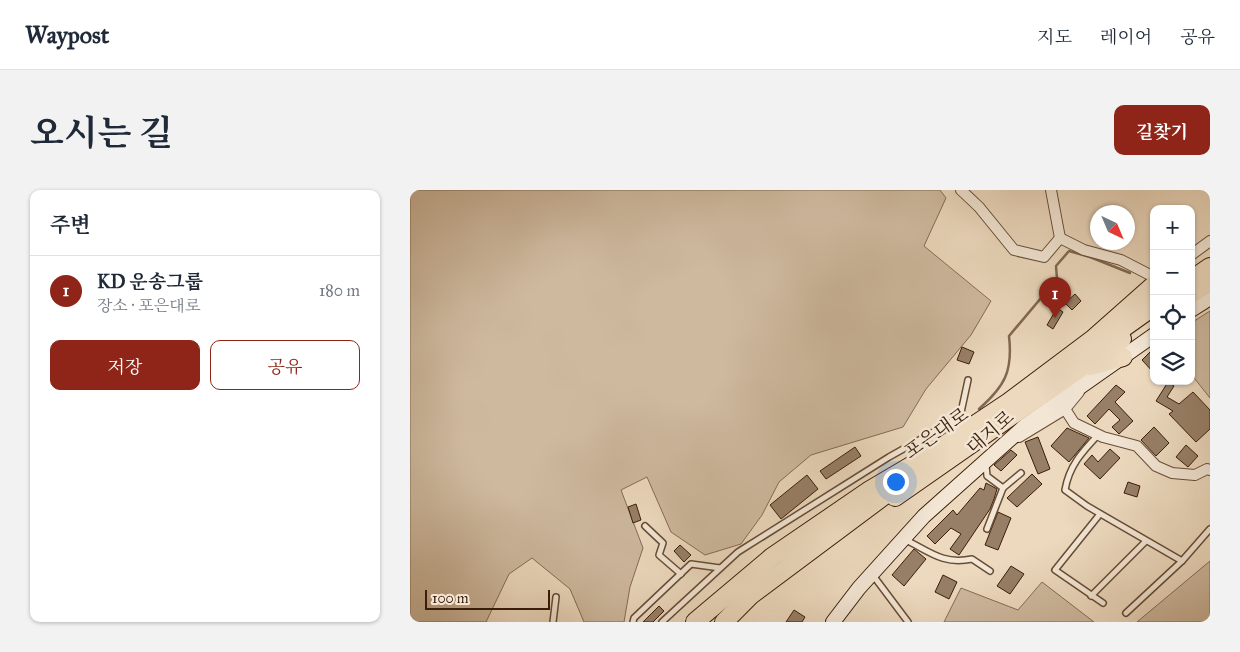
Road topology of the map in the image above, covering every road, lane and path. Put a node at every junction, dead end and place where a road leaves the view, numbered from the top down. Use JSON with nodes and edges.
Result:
{"nodes":[{"id":1,"x":961,"y":190,"type":"edge"},
{"id":2,"x":1051,"y":190,"type":"edge"},
{"id":3,"x":1060,"y":238,"type":"junction"},
{"id":4,"x":1210,"y":241,"type":"edge"},
{"id":5,"x":1195,"y":252,"type":"edge"},
{"id":6,"x":1210,"y":267,"type":"edge"},
{"id":7,"x":1150,"y":275,"type":"edge"},
{"id":8,"x":1195,"y":277,"type":"edge"},
{"id":9,"x":1210,"y":282,"type":"edge"},
{"id":10,"x":1150,"y":288,"type":"edge"},
{"id":11,"x":1195,"y":291,"type":"edge"},
{"id":12,"x":1210,"y":298,"type":"edge"},
{"id":13,"x":1195,"y":307,"type":"edge"},
{"id":14,"x":1150,"y":309,"type":"edge"},
{"id":15,"x":1150,"y":321,"type":"edge"},
{"id":16,"x":1150,"y":338,"type":"edge"},
{"id":17,"x":1123,"y":357,"type":"joint"},
{"id":18,"x":1084,"y":379,"type":"junction"},
{"id":19,"x":968,"y":380,"type":"dead end"},
{"id":20,"x":1065,"y":408,"type":"junction"},
{"id":21,"x":1004,"y":409,"type":"junction"},
{"id":22,"x":1099,"y":435,"type":"junction"},
{"id":23,"x":955,"y":446,"type":"junction"},
{"id":24,"x":931,"y":454,"type":"junction"},
{"id":25,"x":986,"y":465,"type":"junction"},
{"id":26,"x":1210,"y":470,"type":"edge"},
{"id":27,"x":1021,"y":473,"type":"dead end"},
{"id":28,"x":1004,"y":488,"type":"junction"},
{"id":29,"x":1100,"y":514,"type":"junction"},
{"id":30,"x":924,"y":516,"type":"junction"},
{"id":31,"x":645,"y":526,"type":"dead end"},
{"id":32,"x":987,"y":529,"type":"dead end"},
{"id":33,"x":1210,"y":530,"type":"edge"},
{"id":34,"x":903,"y":539,"type":"junction"},
{"id":35,"x":1146,"y":541,"type":"junction"},
{"id":36,"x":1182,"y":562,"type":"junction"},
{"id":37,"x":720,"y":568,"type":"junction"},
{"id":38,"x":990,"y":571,"type":"dead end"},
{"id":39,"x":872,"y":573,"type":"junction"},
{"id":40,"x":680,"y":574,"type":"junction"},
{"id":41,"x":1091,"y":596,"type":"junction"},
{"id":42,"x":556,"y":597,"type":"dead end"},
{"id":43,"x":1103,"y":603,"type":"dead end"},
{"id":44,"x":1126,"y":612,"type":"dead end"},
{"id":45,"x":553,"y":622,"type":"edge"},
{"id":46,"x":633,"y":622,"type":"edge"},
{"id":47,"x":662,"y":622,"type":"edge"},
{"id":48,"x":695,"y":622,"type":"edge"},
{"id":49,"x":724,"y":622,"type":"edge"},
{"id":50,"x":737,"y":622,"type":"edge"},
{"id":51,"x":833,"y":622,"type":"edge"},
{"id":52,"x":908,"y":622,"type":"edge"}],
"edges":[{"from":1,"to":3,"type":"street"},
{"from":2,"to":3,"type":"street"},
{"from":3,"to":7,"type":"street"},
{"from":4,"to":5,"type":"street"},
{"from":6,"to":8,"type":"highway"},
{"from":9,"to":11,"type":"highway"},
{"from":10,"to":21,"type":"highway"},
{"from":12,"to":13,"type":"main road"},
{"from":14,"to":21,"type":"highway","name":"포은대로"},
{"from":15,"to":18,"type":"highway","name":"포은대로"},
{"from":16,"to":17,"type":"main road"},
{"from":17,"to":18,"type":"highway"},
{"from":18,"to":20,"type":"street","name":"대지로"},
{"from":18,"to":30,"type":"main road","name":"대지로"},
{"from":18,"to":50,"type":"highway","name":"포은대로"},
{"from":19,"to":37,"type":"lane"},
{"from":20,"to":22,"type":"street"},
{"from":20,"to":25,"type":"street","name":"대지로"},
{"from":21,"to":23,"type":"highway","name":"포은대로"},
{"from":21,"to":24,"type":"highway"},
{"from":22,"to":26,"type":"street"},
{"from":22,"to":29,"type":"lane"},
{"from":23,"to":24,"type":"highway"},
{"from":23,"to":49,"type":"highway","name":"포은대로"},
{"from":24,"to":48,"type":"highway"},
{"from":25,"to":28,"type":"lane"},
{"from":25,"to":30,"type":"street","name":"대지로"},
{"from":27,"to":28,"type":"lane"},
{"from":28,"to":32,"type":"lane"},
{"from":29,"to":35,"type":"lane"},
{"from":29,"to":41,"type":"lane"},
{"from":30,"to":34,"type":"main road","name":"대지로"},
{"from":31,"to":40,"type":"lane"},
{"from":33,"to":36,"type":"lane"},
{"from":34,"to":38,"type":"lane"},
{"from":34,"to":39,"type":"main road","name":"대지로"},
{"from":35,"to":36,"type":"lane"},
{"from":35,"to":41,"type":"lane"},
{"from":36,"to":44,"type":"lane"},
{"from":37,"to":40,"type":"lane"},
{"from":37,"to":47,"type":"lane"},
{"from":39,"to":51,"type":"main road","name":"대지로"},
{"from":39,"to":52,"type":"lane"},
{"from":40,"to":46,"type":"lane"},
{"from":41,"to":43,"type":"lane"},
{"from":42,"to":45,"type":"lane"}]}
